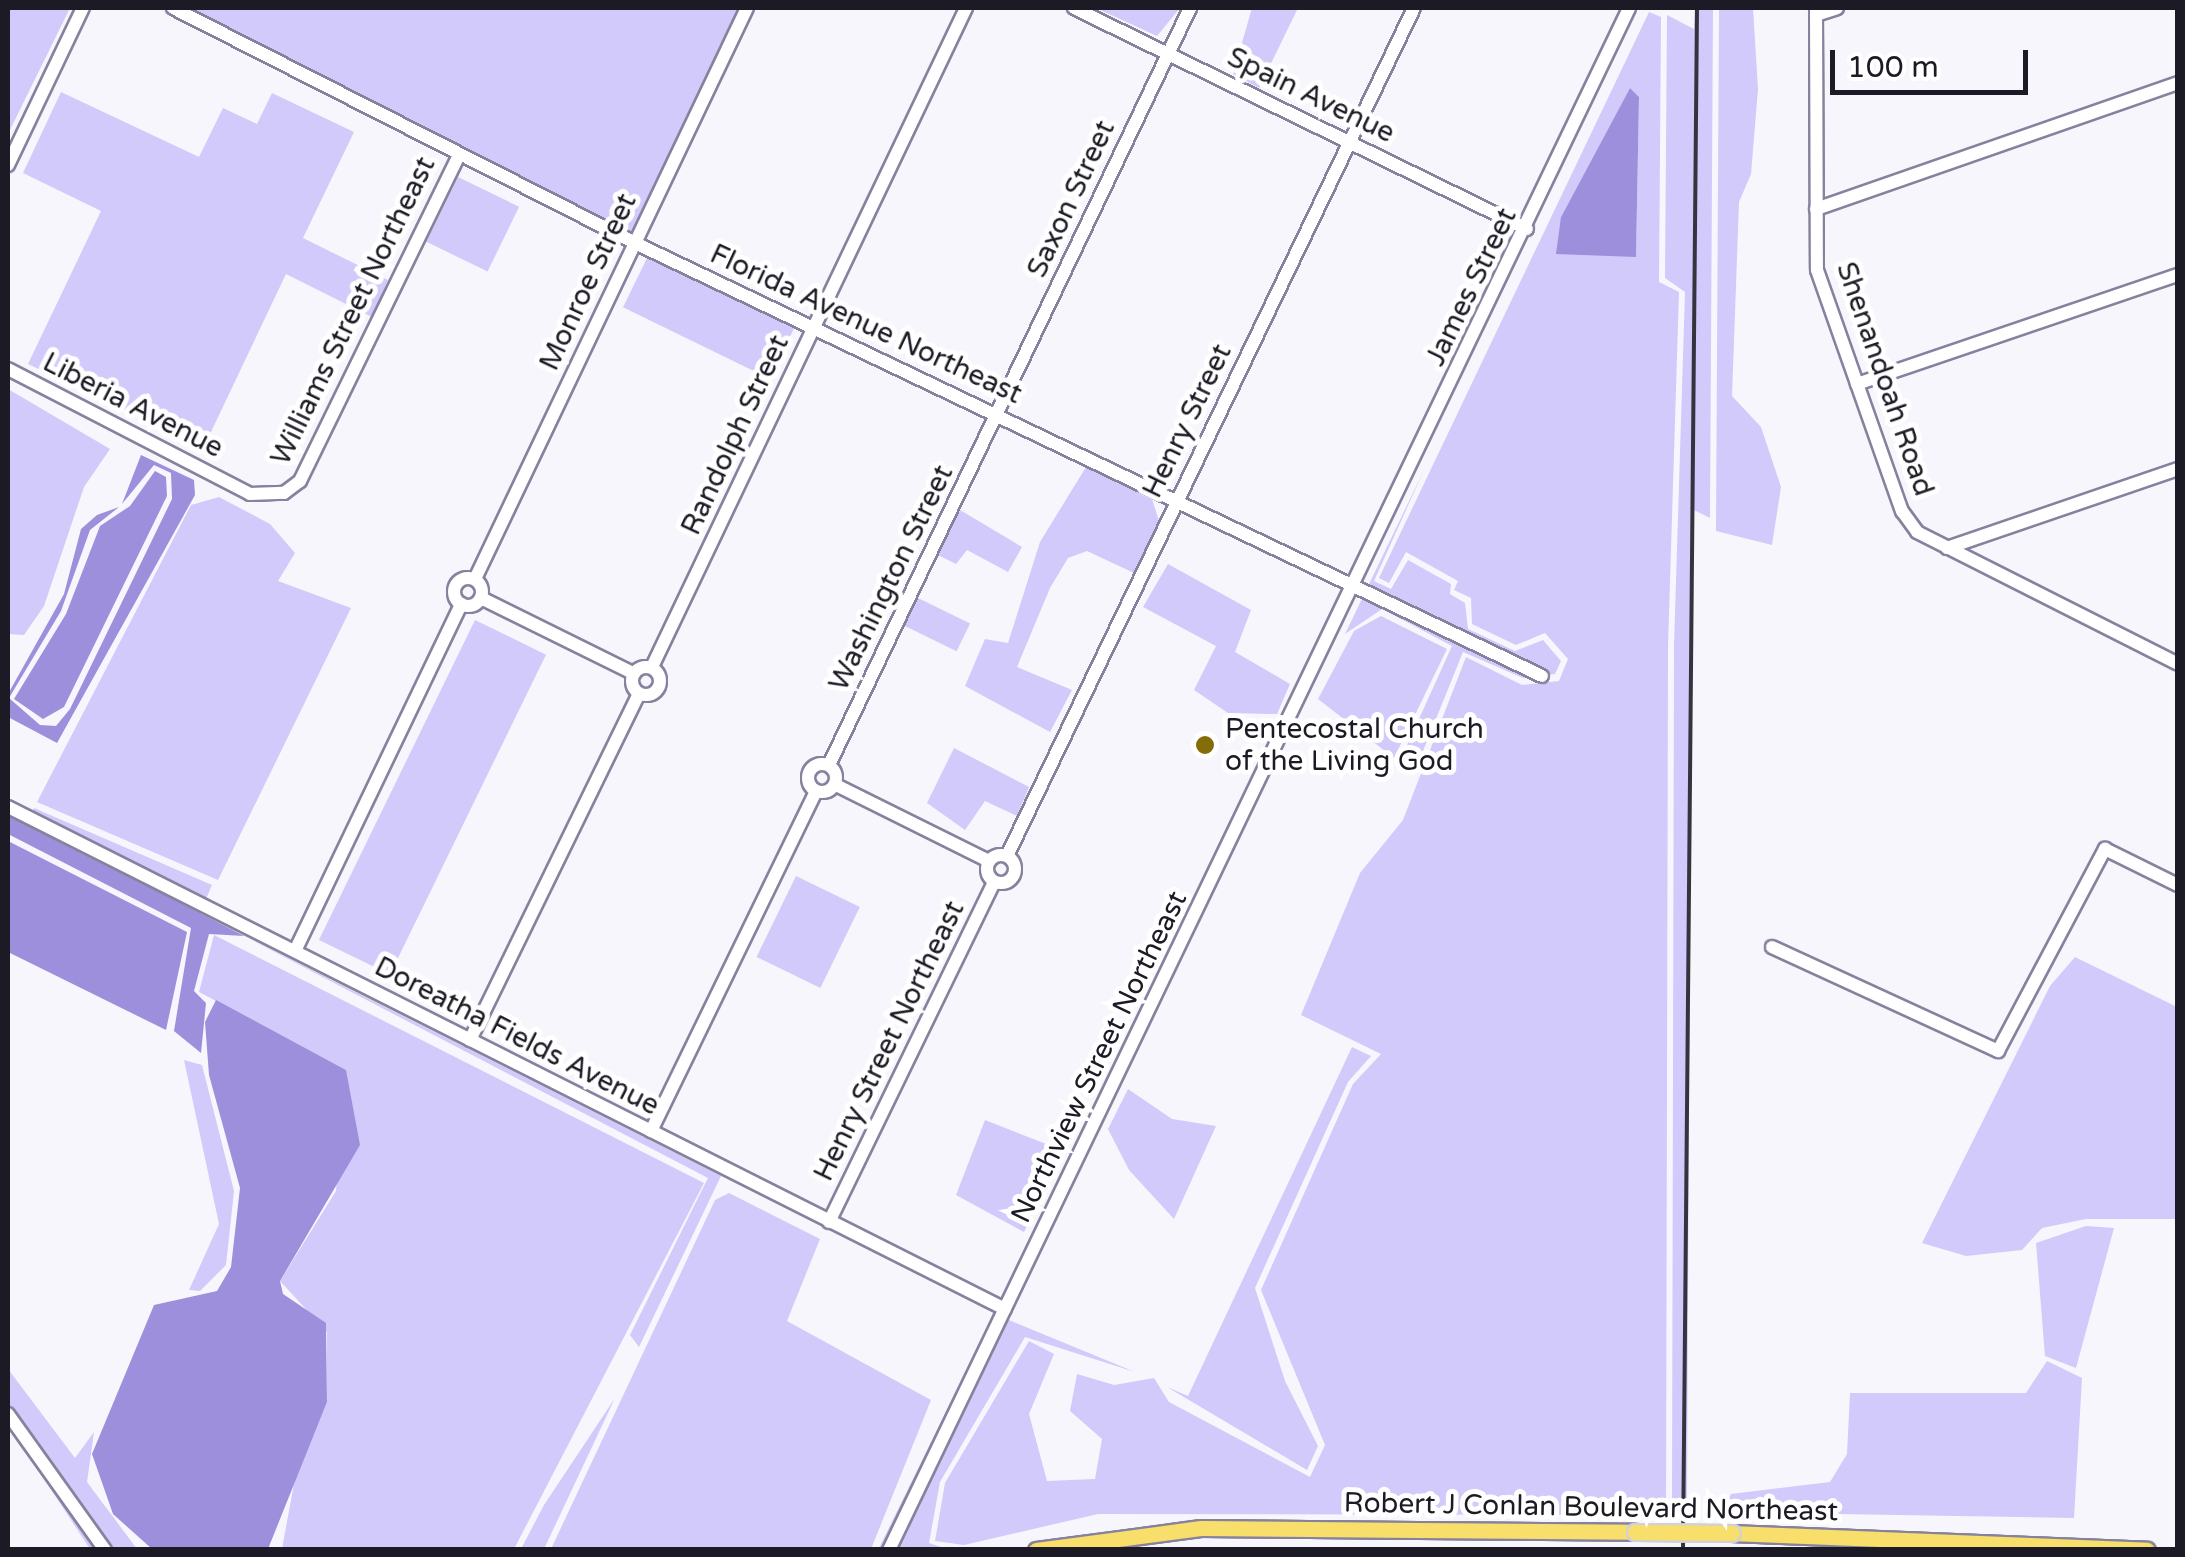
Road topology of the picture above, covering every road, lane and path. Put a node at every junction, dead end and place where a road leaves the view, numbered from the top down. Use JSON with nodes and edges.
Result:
{"nodes":[{"id":1,"x":83,"y":8,"type":"edge"},
{"id":2,"x":173,"y":8,"type":"edge"},
{"id":3,"x":747,"y":8,"type":"edge"},
{"id":4,"x":966,"y":8,"type":"edge"},
{"id":5,"x":1074,"y":8,"type":"edge"},
{"id":6,"x":1190,"y":8,"type":"edge"},
{"id":7,"x":1414,"y":8,"type":"edge"},
{"id":8,"x":1629,"y":8,"type":"edge"},
{"id":9,"x":1837,"y":8,"type":"edge"},
{"id":10,"x":1816,"y":11,"type":"edge"},
{"id":11,"x":1168,"y":54,"type":"junction"},
{"id":12,"x":2178,"y":83,"type":"edge"},
{"id":13,"x":1349,"y":142,"type":"junction"},
{"id":14,"x":458,"y":155,"type":"junction"},
{"id":15,"x":8,"y":164,"type":"edge"},
{"id":16,"x":1816,"y":209,"type":"junction"},
{"id":17,"x":1527,"y":229,"type":"junction"},
{"id":18,"x":635,"y":243,"type":"junction"},
{"id":19,"x":2178,"y":275,"type":"edge"},
{"id":20,"x":816,"y":324,"type":"junction"},
{"id":21,"x":8,"y":369,"type":"edge"},
{"id":22,"x":1856,"y":384,"type":"junction"},
{"id":23,"x":998,"y":413,"type":"junction"},
{"id":24,"x":2178,"y":469,"type":"edge"},
{"id":25,"x":292,"y":489,"type":"joint"},
{"id":26,"x":1176,"y":502,"type":"junction"},
{"id":27,"x":1947,"y":548,"type":"junction"},
{"id":28,"x":475,"y":579,"type":"junction"},
{"id":29,"x":1356,"y":586,"type":"junction"},
{"id":30,"x":481,"y":598,"type":"junction"},
{"id":31,"x":461,"y":604,"type":"junction"},
{"id":32,"x":2178,"y":664,"type":"edge"},
{"id":33,"x":652,"y":668,"type":"junction"},
{"id":34,"x":634,"y":674,"type":"junction"},
{"id":35,"x":1542,"y":676,"type":"dead end"},
{"id":36,"x":639,"y":694,"type":"junction"},
{"id":37,"x":829,"y":765,"type":"junction"},
{"id":38,"x":836,"y":785,"type":"junction"},
{"id":39,"x":816,"y":791,"type":"junction"},
{"id":40,"x":8,"y":806,"type":"edge"},
{"id":41,"x":1007,"y":856,"type":"junction"},
{"id":42,"x":989,"y":861,"type":"junction"},
{"id":43,"x":994,"y":882,"type":"junction"},
{"id":44,"x":2178,"y":885,"type":"edge"},
{"id":45,"x":1772,"y":947,"type":"dead end"},
{"id":46,"x":295,"y":951,"type":"junction"},
{"id":47,"x":470,"y":1040,"type":"junction"},
{"id":48,"x":651,"y":1132,"type":"junction"},
{"id":49,"x":829,"y":1222,"type":"junction"},
{"id":50,"x":1005,"y":1309,"type":"junction"},
{"id":51,"x":8,"y":1414,"type":"edge"},
{"id":52,"x":105,"y":1550,"type":"edge"},
{"id":53,"x":889,"y":1550,"type":"edge"},
{"id":54,"x":1036,"y":1550,"type":"edge"},
{"id":55,"x":2147,"y":1550,"type":"edge"}],
"edges":[{"from":1,"to":15,"type":"street"},
{"from":2,"to":14,"type":"street","name":"Florida Avenue Northeast"},
{"from":3,"to":18,"type":"street","name":"Monroe Street"},
{"from":4,"to":20,"type":"street","name":"Randolph Street"},
{"from":5,"to":11,"type":"street","name":"Spain Avenue"},
{"from":6,"to":11,"type":"street","name":"Saxon Street"},
{"from":7,"to":13,"type":"street","name":"Henry Street"},
{"from":8,"to":17,"type":"street","name":"James Street"},
{"from":9,"to":10,"type":"street"},
{"from":10,"to":16,"type":"street","name":"Shenandoah Road"},
{"from":11,"to":13,"type":"street","name":"Spain Avenue"},
{"from":11,"to":23,"type":"street","name":"Saxon Street"},
{"from":12,"to":16,"type":"street"},
{"from":13,"to":17,"type":"street","name":"Spain Avenue"},
{"from":13,"to":26,"type":"street","name":"Henry Street"},
{"from":14,"to":18,"type":"street","name":"Florida Avenue Northeast"},
{"from":14,"to":25,"type":"street","name":"Williams Street Northeast"},
{"from":16,"to":22,"type":"street","name":"Shenandoah Road"},
{"from":17,"to":29,"type":"street","name":"James Street"},
{"from":18,"to":20,"type":"street","name":"Florida Avenue Northeast"},
{"from":18,"to":28,"type":"street","name":"Monroe Street"},
{"from":19,"to":22,"type":"street"},
{"from":20,"to":23,"type":"street","name":"Florida Avenue Northeast"},
{"from":20,"to":33,"type":"street","name":"Randolph Street"},
{"from":21,"to":25,"type":"street","name":"Liberia Avenue"},
{"from":22,"to":27,"type":"street","name":"Shenandoah Road"},
{"from":23,"to":26,"type":"street","name":"Florida Avenue Northeast"},
{"from":23,"to":37,"type":"street","name":"Washington Street"},
{"from":24,"to":27,"type":"street"},
{"from":26,"to":29,"type":"street","name":"Florida Avenue Northeast"},
{"from":26,"to":41,"type":"street","name":"Henry Street"},
{"from":27,"to":32,"type":"street","name":"Shenandoah Road"},
{"from":28,"to":30,"type":"street"},
{"from":28,"to":31,"type":"street","name":"Monroe Street"},
{"from":29,"to":35,"type":"street","name":"Florida Avenue Northeast"},
{"from":29,"to":50,"type":"street","name":"Northview Street Northeast"},
{"from":30,"to":31,"type":"street"},
{"from":30,"to":34,"type":"street"},
{"from":31,"to":46,"type":"street"},
{"from":33,"to":34,"type":"street"},
{"from":33,"to":36,"type":"street","name":"Randolph Street"},
{"from":34,"to":36,"type":"street"},
{"from":36,"to":47,"type":"street"},
{"from":37,"to":38,"type":"street"},
{"from":37,"to":39,"type":"street","name":"Washington Street"},
{"from":38,"to":39,"type":"street"},
{"from":38,"to":42,"type":"street"},
{"from":39,"to":48,"type":"street"},
{"from":40,"to":46,"type":"street","name":"Doreatha Fields Avenue"},
{"from":41,"to":42,"type":"street"},
{"from":41,"to":43,"type":"street","name":"Henry Street"},
{"from":42,"to":43,"type":"street"},
{"from":43,"to":49,"type":"street","name":"Henry Street Northeast"},
{"from":44,"to":45,"type":"street"},
{"from":46,"to":47,"type":"street","name":"Doreatha Fields Avenue"},
{"from":47,"to":48,"type":"street","name":"Doreatha Fields Avenue"},
{"from":48,"to":49,"type":"street","name":"Doreatha Fields Avenue"},
{"from":49,"to":50,"type":"street","name":"Doreatha Fields Avenue"},
{"from":50,"to":53,"type":"street","name":"Northview Street Northeast"},
{"from":51,"to":52,"type":"street"},
{"from":54,"to":55,"type":"main road","name":"Robert J Conlan Boulevard Northeast","bridge":true}]}
